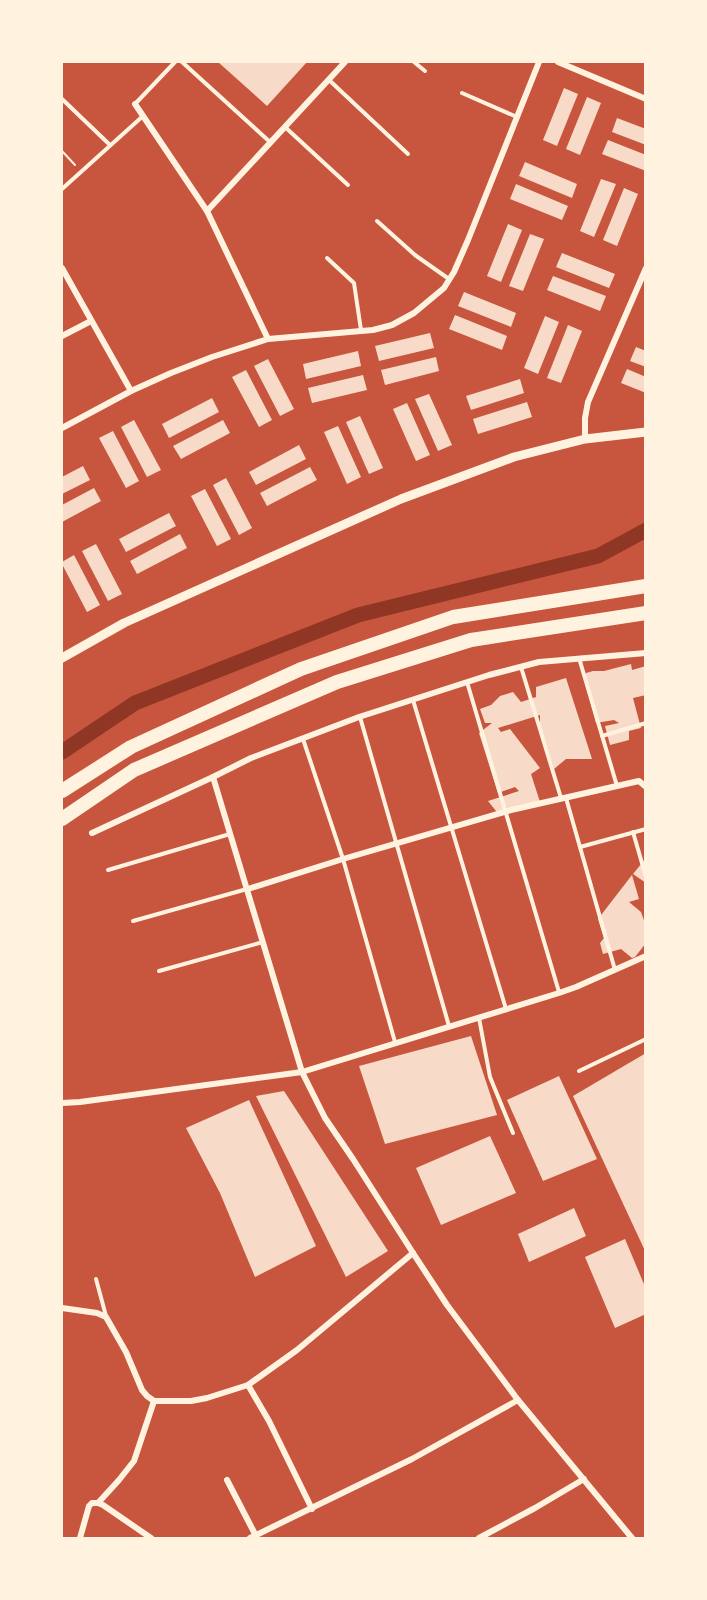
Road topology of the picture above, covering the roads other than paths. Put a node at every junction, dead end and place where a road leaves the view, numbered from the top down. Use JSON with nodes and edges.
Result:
{"nodes":[{"id":1,"x":176,"y":62,"type":"edge"},
{"id":2,"x":182,"y":62,"type":"edge"},
{"id":3,"x":345,"y":62,"type":"edge"},
{"id":4,"x":414,"y":62,"type":"edge"},
{"id":5,"x":539,"y":62,"type":"edge"},
{"id":6,"x":558,"y":62,"type":"edge"},
{"id":7,"x":425,"y":71,"type":"dead end"},
{"id":8,"x":329,"y":80,"type":"junction"},
{"id":9,"x":462,"y":93,"type":"dead end"},
{"id":10,"x":62,"y":99,"type":"edge"},
{"id":11,"x":645,"y":99,"type":"edge"},
{"id":12,"x":135,"y":104,"type":"joint"},
{"id":13,"x":142,"y":116,"type":"junction"},
{"id":14,"x":517,"y":117,"type":"junction"},
{"id":15,"x":285,"y":127,"type":"junction"},
{"id":16,"x":271,"y":143,"type":"junction"},
{"id":17,"x":110,"y":145,"type":"junction"},
{"id":18,"x":408,"y":154,"type":"dead end"},
{"id":19,"x":348,"y":185,"type":"dead end"},
{"id":20,"x":62,"y":189,"type":"edge"},
{"id":21,"x":207,"y":211,"type":"junction"},
{"id":22,"x":377,"y":221,"type":"dead end"},
{"id":23,"x":327,"y":258,"type":"dead end"},
{"id":24,"x":62,"y":268,"type":"edge"},
{"id":25,"x":645,"y":268,"type":"edge"},
{"id":26,"x":449,"y":279,"type":"junction"},
{"id":27,"x":92,"y":321,"type":"junction"},
{"id":28,"x":361,"y":331,"type":"junction"},
{"id":29,"x":62,"y":336,"type":"edge"},
{"id":30,"x":268,"y":339,"type":"junction"},
{"id":31,"x":131,"y":391,"type":"junction"},
{"id":32,"x":62,"y":428,"type":"edge"},
{"id":33,"x":645,"y":432,"type":"edge"},
{"id":34,"x":585,"y":438,"type":"junction"},
{"id":35,"x":645,"y":586,"type":"edge"},
{"id":36,"x":645,"y":613,"type":"edge"},
{"id":37,"x":645,"y":653,"type":"edge"},
{"id":38,"x":62,"y":658,"type":"edge"},
{"id":39,"x":579,"y":658,"type":"junction"},
{"id":40,"x":521,"y":667,"type":"junction"},
{"id":41,"x":467,"y":682,"type":"junction"},
{"id":42,"x":413,"y":700,"type":"junction"},
{"id":43,"x":359,"y":717,"type":"junction"},
{"id":44,"x":645,"y":723,"type":"edge"},
{"id":45,"x":602,"y":736,"type":"junction"},
{"id":46,"x":303,"y":738,"type":"junction"},
{"id":47,"x":213,"y":777,"type":"junction"},
{"id":48,"x":617,"y":786,"type":"junction"},
{"id":49,"x":645,"y":787,"type":"edge"},
{"id":50,"x":62,"y":791,"type":"edge"},
{"id":51,"x":563,"y":798,"type":"junction"},
{"id":52,"x":505,"y":812,"type":"junction"},
{"id":53,"x":62,"y":819,"type":"edge"},
{"id":54,"x":451,"y":827,"type":"junction"},
{"id":55,"x":645,"y":829,"type":"edge"},
{"id":56,"x":633,"y":832,"type":"junction"},
{"id":57,"x":92,"y":833,"type":"dead end"},
{"id":58,"x":230,"y":833,"type":"junction"},
{"id":59,"x":397,"y":843,"type":"junction"},
{"id":60,"x":580,"y":847,"type":"junction"},
{"id":61,"x":343,"y":859,"type":"junction"},
{"id":62,"x":108,"y":870,"type":"dead end"},
{"id":63,"x":645,"y":877,"type":"edge"},
{"id":64,"x":248,"y":889,"type":"junction"},
{"id":65,"x":133,"y":921,"type":"dead end"},
{"id":66,"x":263,"y":941,"type":"junction"},
{"id":67,"x":645,"y":958,"type":"edge"},
{"id":68,"x":615,"y":970,"type":"junction"},
{"id":69,"x":159,"y":971,"type":"dead end"},
{"id":70,"x":559,"y":993,"type":"junction"},
{"id":71,"x":506,"y":1010,"type":"junction"},
{"id":72,"x":478,"y":1018,"type":"junction"},
{"id":73,"x":449,"y":1026,"type":"junction"},
{"id":74,"x":645,"y":1039,"type":"edge"},
{"id":75,"x":395,"y":1042,"type":"junction"},
{"id":76,"x":579,"y":1071,"type":"dead end"},
{"id":77,"x":302,"y":1072,"type":"junction"},
{"id":78,"x":62,"y":1103,"type":"edge"},
{"id":79,"x":513,"y":1133,"type":"dead end"},
{"id":80,"x":413,"y":1254,"type":"junction"},
{"id":81,"x":96,"y":1279,"type":"dead end"},
{"id":82,"x":62,"y":1308,"type":"edge"},
{"id":83,"x":106,"y":1317,"type":"junction"},
{"id":84,"x":248,"y":1385,"type":"junction"},
{"id":85,"x":518,"y":1400,"type":"junction"},
{"id":86,"x":154,"y":1401,"type":"junction"},
{"id":87,"x":584,"y":1479,"type":"junction"},
{"id":88,"x":227,"y":1480,"type":"dead end"},
{"id":89,"x":98,"y":1503,"type":"junction"},
{"id":90,"x":312,"y":1509,"type":"junction"},
{"id":91,"x":253,"y":1537,"type":"edge"},
{"id":92,"x":80,"y":1539,"type":"edge"},
{"id":93,"x":151,"y":1539,"type":"edge"},
{"id":94,"x":479,"y":1539,"type":"edge"},
{"id":95,"x":632,"y":1539,"type":"edge"}],
"edges":[{"from":1,"to":12,"type":"lane"},
{"from":2,"to":16,"type":"lane"},
{"from":3,"to":8,"type":"street"},
{"from":4,"to":7,"type":"lane"},
{"from":5,"to":14,"type":"street"},
{"from":6,"to":11,"type":"street"},
{"from":8,"to":15,"type":"street"},
{"from":8,"to":18,"type":"lane"},
{"from":9,"to":14,"type":"lane"},
{"from":10,"to":17,"type":"lane"},
{"from":12,"to":13,"type":"street"},
{"from":13,"to":17,"type":"lane"},
{"from":13,"to":21,"type":"street"},
{"from":14,"to":26,"type":"street"},
{"from":15,"to":16,"type":"street"},
{"from":15,"to":19,"type":"lane"},
{"from":16,"to":21,"type":"street"},
{"from":17,"to":20,"type":"lane"},
{"from":21,"to":30,"type":"street"},
{"from":22,"to":26,"type":"lane"},
{"from":23,"to":28,"type":"lane"},
{"from":24,"to":27,"type":"street"},
{"from":25,"to":34,"type":"street"},
{"from":26,"to":28,"type":"street"},
{"from":27,"to":29,"type":"street"},
{"from":27,"to":31,"type":"street"},
{"from":28,"to":30,"type":"street"},
{"from":30,"to":31,"type":"street"},
{"from":31,"to":32,"type":"street"},
{"from":33,"to":34,"type":"street"},
{"from":34,"to":38,"type":"street"},
{"from":35,"to":50,"type":"highway"},
{"from":36,"to":53,"type":"highway"},
{"from":37,"to":39,"type":"street"},
{"from":39,"to":40,"type":"street"},
{"from":39,"to":45,"type":"lane"},
{"from":40,"to":41,"type":"street"},
{"from":40,"to":51,"type":"lane"},
{"from":41,"to":42,"type":"street"},
{"from":41,"to":52,"type":"lane"},
{"from":42,"to":43,"type":"street"},
{"from":42,"to":54,"type":"lane"},
{"from":43,"to":46,"type":"street"},
{"from":43,"to":59,"type":"lane"},
{"from":44,"to":45,"type":"lane"},
{"from":45,"to":48,"type":"lane"},
{"from":46,"to":47,"type":"street"},
{"from":46,"to":61,"type":"lane"},
{"from":47,"to":57,"type":"street"},
{"from":47,"to":58,"type":"street"},
{"from":48,"to":49,"type":"street"},
{"from":48,"to":51,"type":"street"},
{"from":51,"to":52,"type":"street"},
{"from":51,"to":60,"type":"lane"},
{"from":52,"to":54,"type":"street"},
{"from":52,"to":70,"type":"lane"},
{"from":54,"to":59,"type":"street"},
{"from":54,"to":71,"type":"lane"},
{"from":55,"to":56,"type":"lane"},
{"from":56,"to":60,"type":"lane"},
{"from":56,"to":63,"type":"lane"},
{"from":58,"to":62,"type":"lane"},
{"from":58,"to":64,"type":"street"},
{"from":59,"to":61,"type":"street"},
{"from":59,"to":73,"type":"lane"},
{"from":60,"to":68,"type":"lane"},
{"from":61,"to":64,"type":"street"},
{"from":61,"to":75,"type":"lane"},
{"from":64,"to":65,"type":"lane"},
{"from":64,"to":66,"type":"street"},
{"from":66,"to":69,"type":"lane"},
{"from":66,"to":77,"type":"street"},
{"from":67,"to":68,"type":"street"},
{"from":68,"to":70,"type":"street"},
{"from":70,"to":71,"type":"street"},
{"from":71,"to":72,"type":"street"},
{"from":72,"to":73,"type":"street"},
{"from":72,"to":79,"type":"lane"},
{"from":73,"to":75,"type":"street"},
{"from":74,"to":76,"type":"lane"},
{"from":75,"to":77,"type":"street"},
{"from":77,"to":78,"type":"street"},
{"from":77,"to":80,"type":"street"},
{"from":80,"to":84,"type":"street"},
{"from":80,"to":85,"type":"street"},
{"from":81,"to":83,"type":"lane"},
{"from":82,"to":83,"type":"street"},
{"from":83,"to":86,"type":"street"},
{"from":84,"to":86,"type":"street"},
{"from":84,"to":90,"type":"street"},
{"from":85,"to":87,"type":"street"},
{"from":85,"to":90,"type":"street"},
{"from":86,"to":89,"type":"street"},
{"from":87,"to":94,"type":"street"},
{"from":87,"to":95,"type":"street"},
{"from":88,"to":91,"type":"street"},
{"from":89,"to":92,"type":"street"},
{"from":89,"to":93,"type":"street"},
{"from":90,"to":91,"type":"street"}]}
